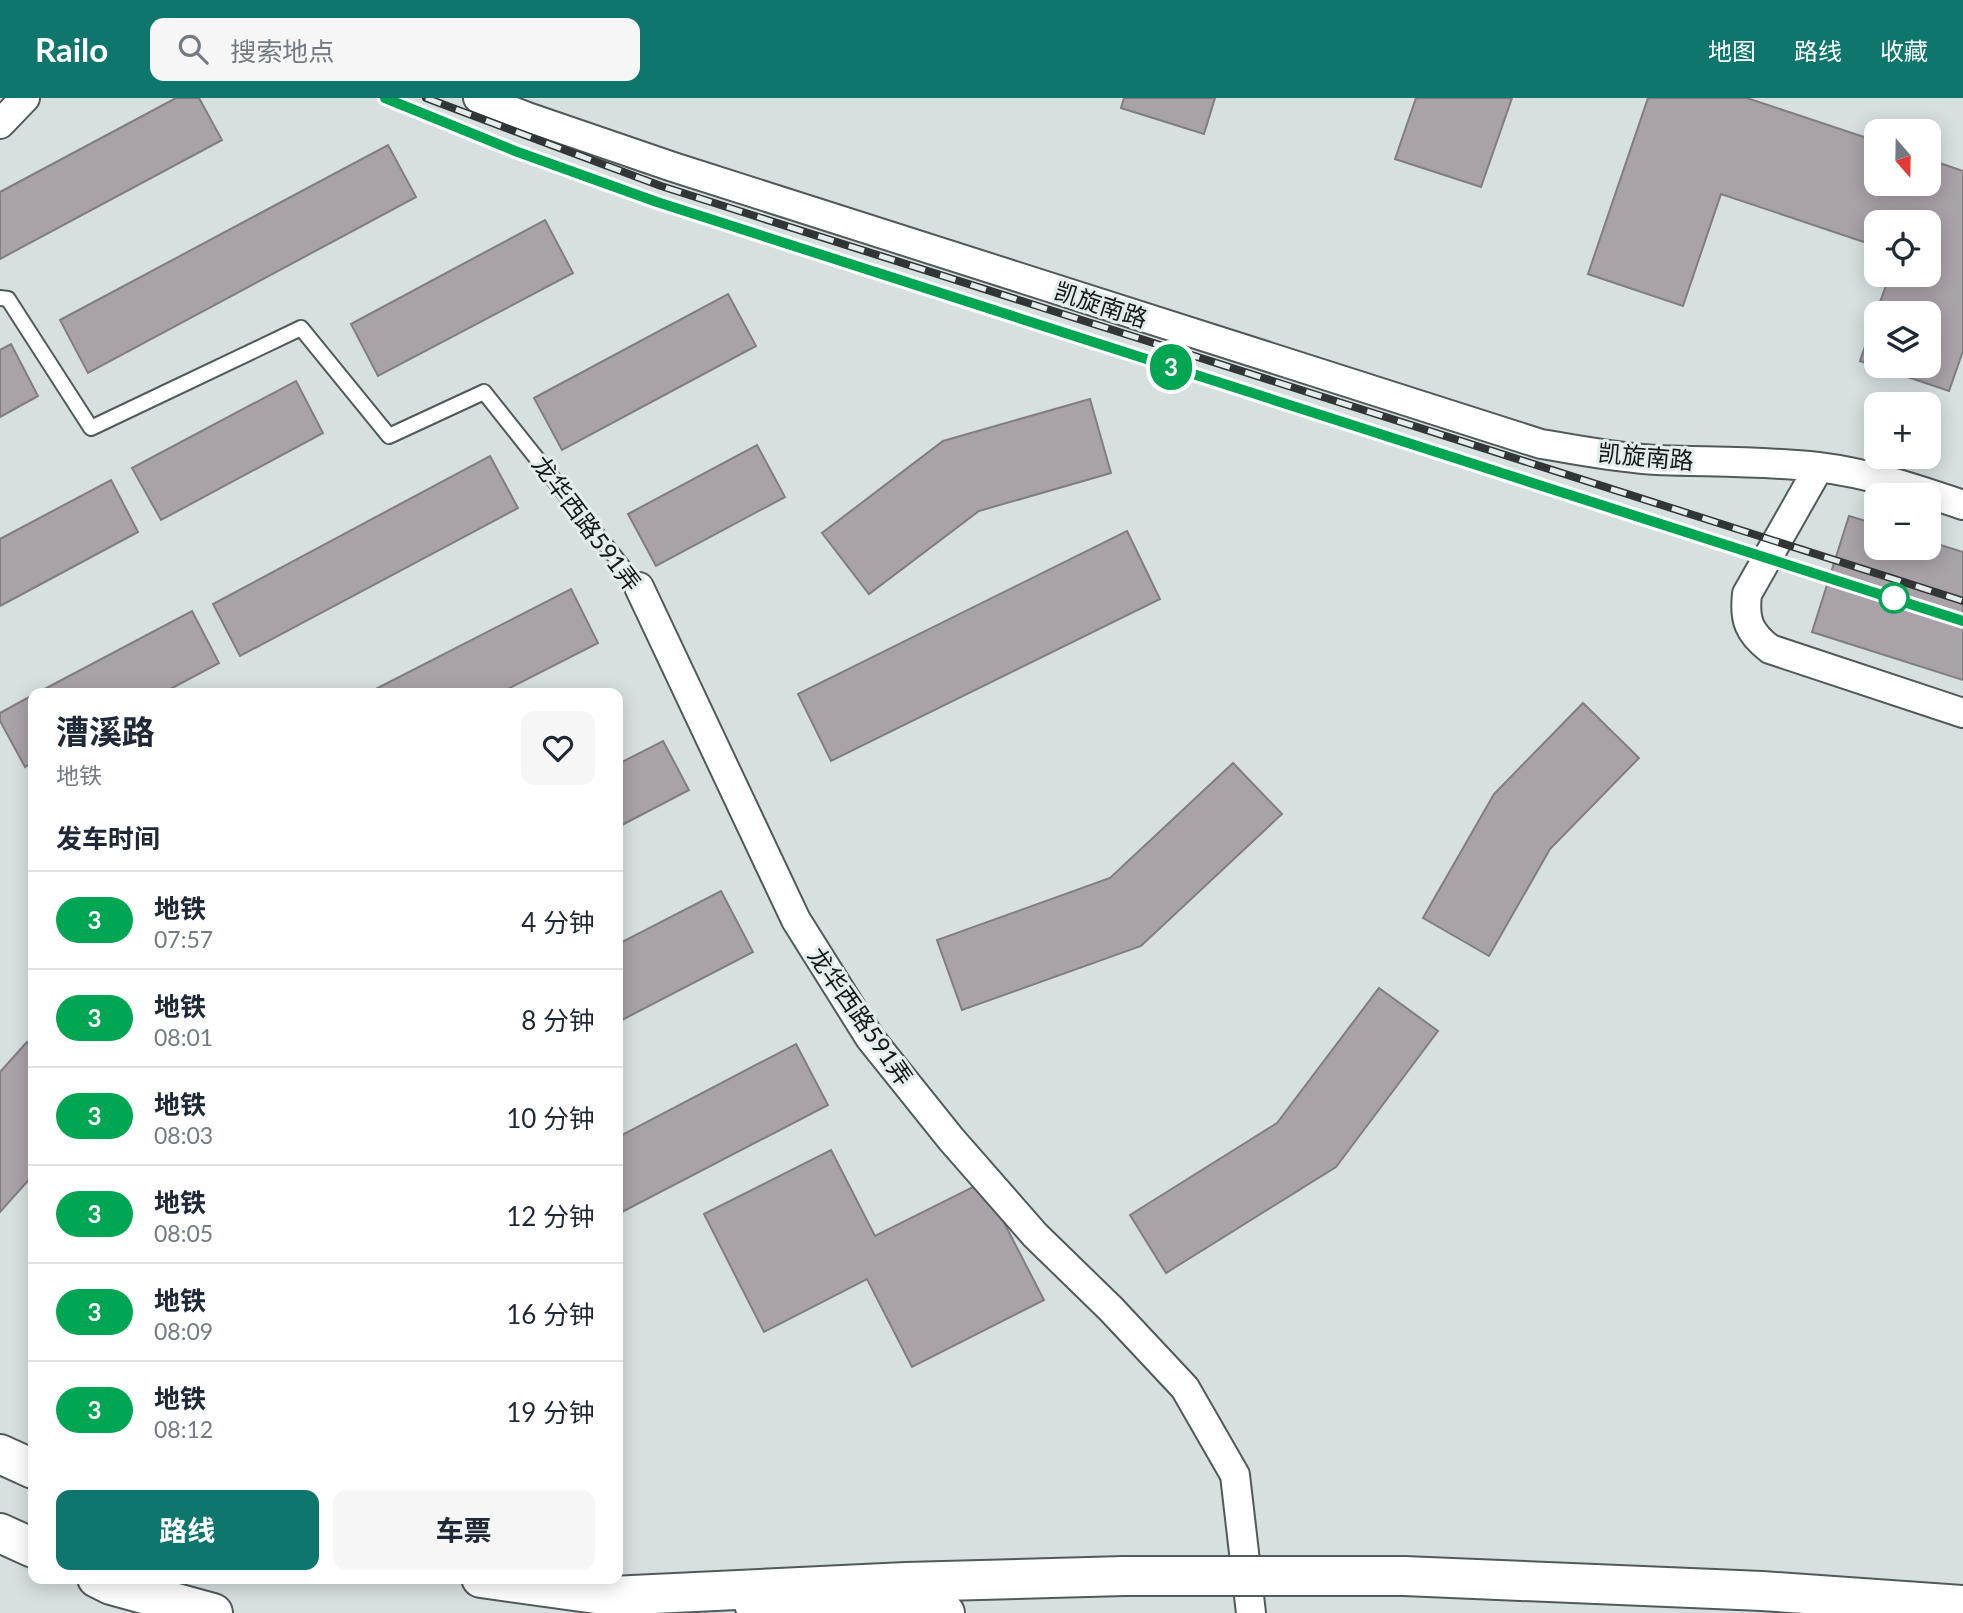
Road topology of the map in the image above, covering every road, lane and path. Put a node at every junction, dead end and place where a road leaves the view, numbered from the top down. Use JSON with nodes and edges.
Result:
{"nodes":[{"id":1,"x":25,"y":98,"type":"edge"},
{"id":2,"x":478,"y":98,"type":"edge"},
{"id":3,"x":0,"y":124,"type":"edge"},
{"id":4,"x":0,"y":298,"type":"edge"},
{"id":5,"x":1819,"y":467,"type":"junction"},
{"id":6,"x":1963,"y":505,"type":"edge"},
{"id":7,"x":639,"y":587,"type":"joint"},
{"id":8,"x":1963,"y":713,"type":"edge"},
{"id":9,"x":0,"y":1454,"type":"edge"},
{"id":10,"x":28,"y":1467,"type":"edge"},
{"id":11,"x":0,"y":1533,"type":"edge"},
{"id":12,"x":28,"y":1546,"type":"edge"},
{"id":13,"x":109,"y":1584,"type":"edge"},
{"id":14,"x":524,"y":1584,"type":"edge"},
{"id":15,"x":611,"y":1596,"type":"junction"},
{"id":16,"x":1963,"y":1607,"type":"edge"},
{"id":17,"x":213,"y":1613,"type":"edge"},
{"id":18,"x":945,"y":1613,"type":"edge"},
{"id":19,"x":1251,"y":1613,"type":"edge"},
{"id":20,"x":1829,"y":1613,"type":"edge"}],
"edges":[{"from":1,"to":3,"type":"street"},
{"from":2,"to":5,"type":"street","name":"凯旋南路"},
{"from":4,"to":7,"type":"lane","name":"龙华西路591弄"},
{"from":5,"to":6,"type":"street","name":"凯旋南路"},
{"from":5,"to":8,"type":"street"},
{"from":7,"to":19,"type":"street","name":"龙华西路591弄"},
{"from":9,"to":10,"type":"main road"},
{"from":11,"to":12,"type":"main road"},
{"from":13,"to":17,"type":"main road"},
{"from":14,"to":15,"type":"main road"},
{"from":15,"to":16,"type":"main road","bridge":true},
{"from":15,"to":18,"type":"main road"},
{"from":16,"to":20,"type":"main road","bridge":true}]}
